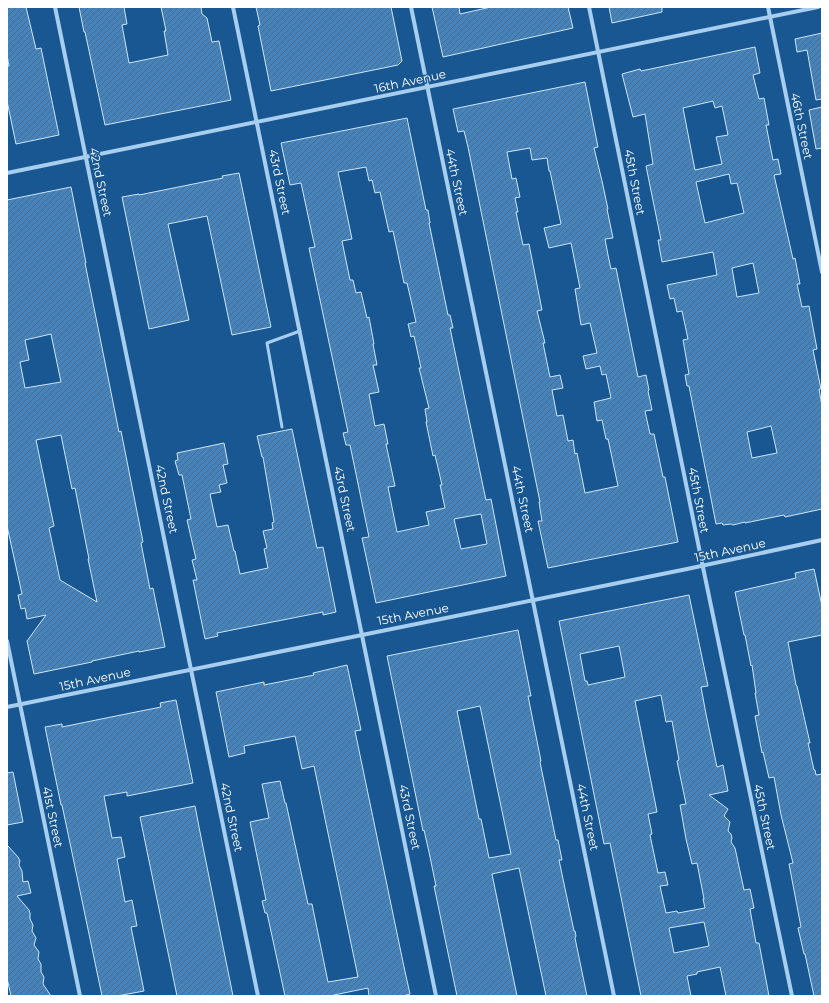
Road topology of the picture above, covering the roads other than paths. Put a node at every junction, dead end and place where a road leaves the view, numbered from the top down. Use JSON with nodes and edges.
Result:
{"nodes":[{"id":1,"x":55,"y":7,"type":"edge"},
{"id":2,"x":233,"y":7,"type":"edge"},
{"id":3,"x":411,"y":7,"type":"edge"},
{"id":4,"x":589,"y":7,"type":"edge"},
{"id":5,"x":768,"y":7,"type":"edge"},
{"id":6,"x":818,"y":7,"type":"edge"},
{"id":7,"x":770,"y":17,"type":"junction"},
{"id":8,"x":598,"y":52,"type":"junction"},
{"id":9,"x":428,"y":87,"type":"junction"},
{"id":10,"x":257,"y":122,"type":"junction"},
{"id":11,"x":86,"y":157,"type":"junction"},
{"id":12,"x":7,"y":173,"type":"edge"},
{"id":13,"x":822,"y":272,"type":"edge"},
{"id":14,"x":300,"y":331,"type":"junction"},
{"id":15,"x":282,"y":427,"type":"dead end"},
{"id":16,"x":822,"y":540,"type":"edge"},
{"id":17,"x":702,"y":566,"type":"junction"},
{"id":18,"x":533,"y":600,"type":"junction"},
{"id":19,"x":362,"y":634,"type":"junction"},
{"id":20,"x":7,"y":641,"type":"edge"},
{"id":21,"x":191,"y":669,"type":"junction"},
{"id":22,"x":20,"y":704,"type":"junction"},
{"id":23,"x":7,"y":707,"type":"edge"},
{"id":24,"x":80,"y":996,"type":"edge"},
{"id":25,"x":258,"y":996,"type":"edge"},
{"id":26,"x":436,"y":996,"type":"edge"},
{"id":27,"x":614,"y":996,"type":"edge"},
{"id":28,"x":792,"y":996,"type":"edge"}],
"edges":[{"from":1,"to":11,"type":"street","name":"42nd Street"},
{"from":2,"to":10,"type":"street","name":"43rd Street"},
{"from":3,"to":9,"type":"street","name":"44th Street"},
{"from":4,"to":8,"type":"street","name":"45th Street"},
{"from":5,"to":7,"type":"street","name":"46th Street"},
{"from":6,"to":7,"type":"street","name":"16th Avenue"},
{"from":7,"to":8,"type":"street","name":"16th Avenue"},
{"from":7,"to":13,"type":"street","name":"46th Street"},
{"from":8,"to":9,"type":"street","name":"16th Avenue"},
{"from":8,"to":17,"type":"street","name":"45th Street"},
{"from":9,"to":10,"type":"street","name":"16th Avenue"},
{"from":9,"to":18,"type":"street","name":"44th Street"},
{"from":10,"to":11,"type":"street","name":"16th Avenue"},
{"from":10,"to":14,"type":"street","name":"43rd Street"},
{"from":11,"to":12,"type":"street","name":"16th Avenue"},
{"from":11,"to":21,"type":"street","name":"42nd Street"},
{"from":14,"to":15,"type":"lane"},
{"from":14,"to":19,"type":"street","name":"43rd Street"},
{"from":16,"to":17,"type":"street","name":"15th Avenue"},
{"from":17,"to":18,"type":"street","name":"15th Avenue"},
{"from":17,"to":28,"type":"street","name":"45th Street"},
{"from":18,"to":19,"type":"street","name":"15th Avenue"},
{"from":18,"to":27,"type":"street","name":"44th Street"},
{"from":19,"to":21,"type":"street","name":"15th Avenue"},
{"from":19,"to":26,"type":"street","name":"43rd Street"},
{"from":20,"to":22,"type":"street","name":"41st Street"},
{"from":21,"to":22,"type":"street","name":"15th Avenue"},
{"from":21,"to":25,"type":"street","name":"42nd Street"},
{"from":22,"to":23,"type":"street","name":"15th Avenue"},
{"from":22,"to":24,"type":"street","name":"41st Street"}]}
